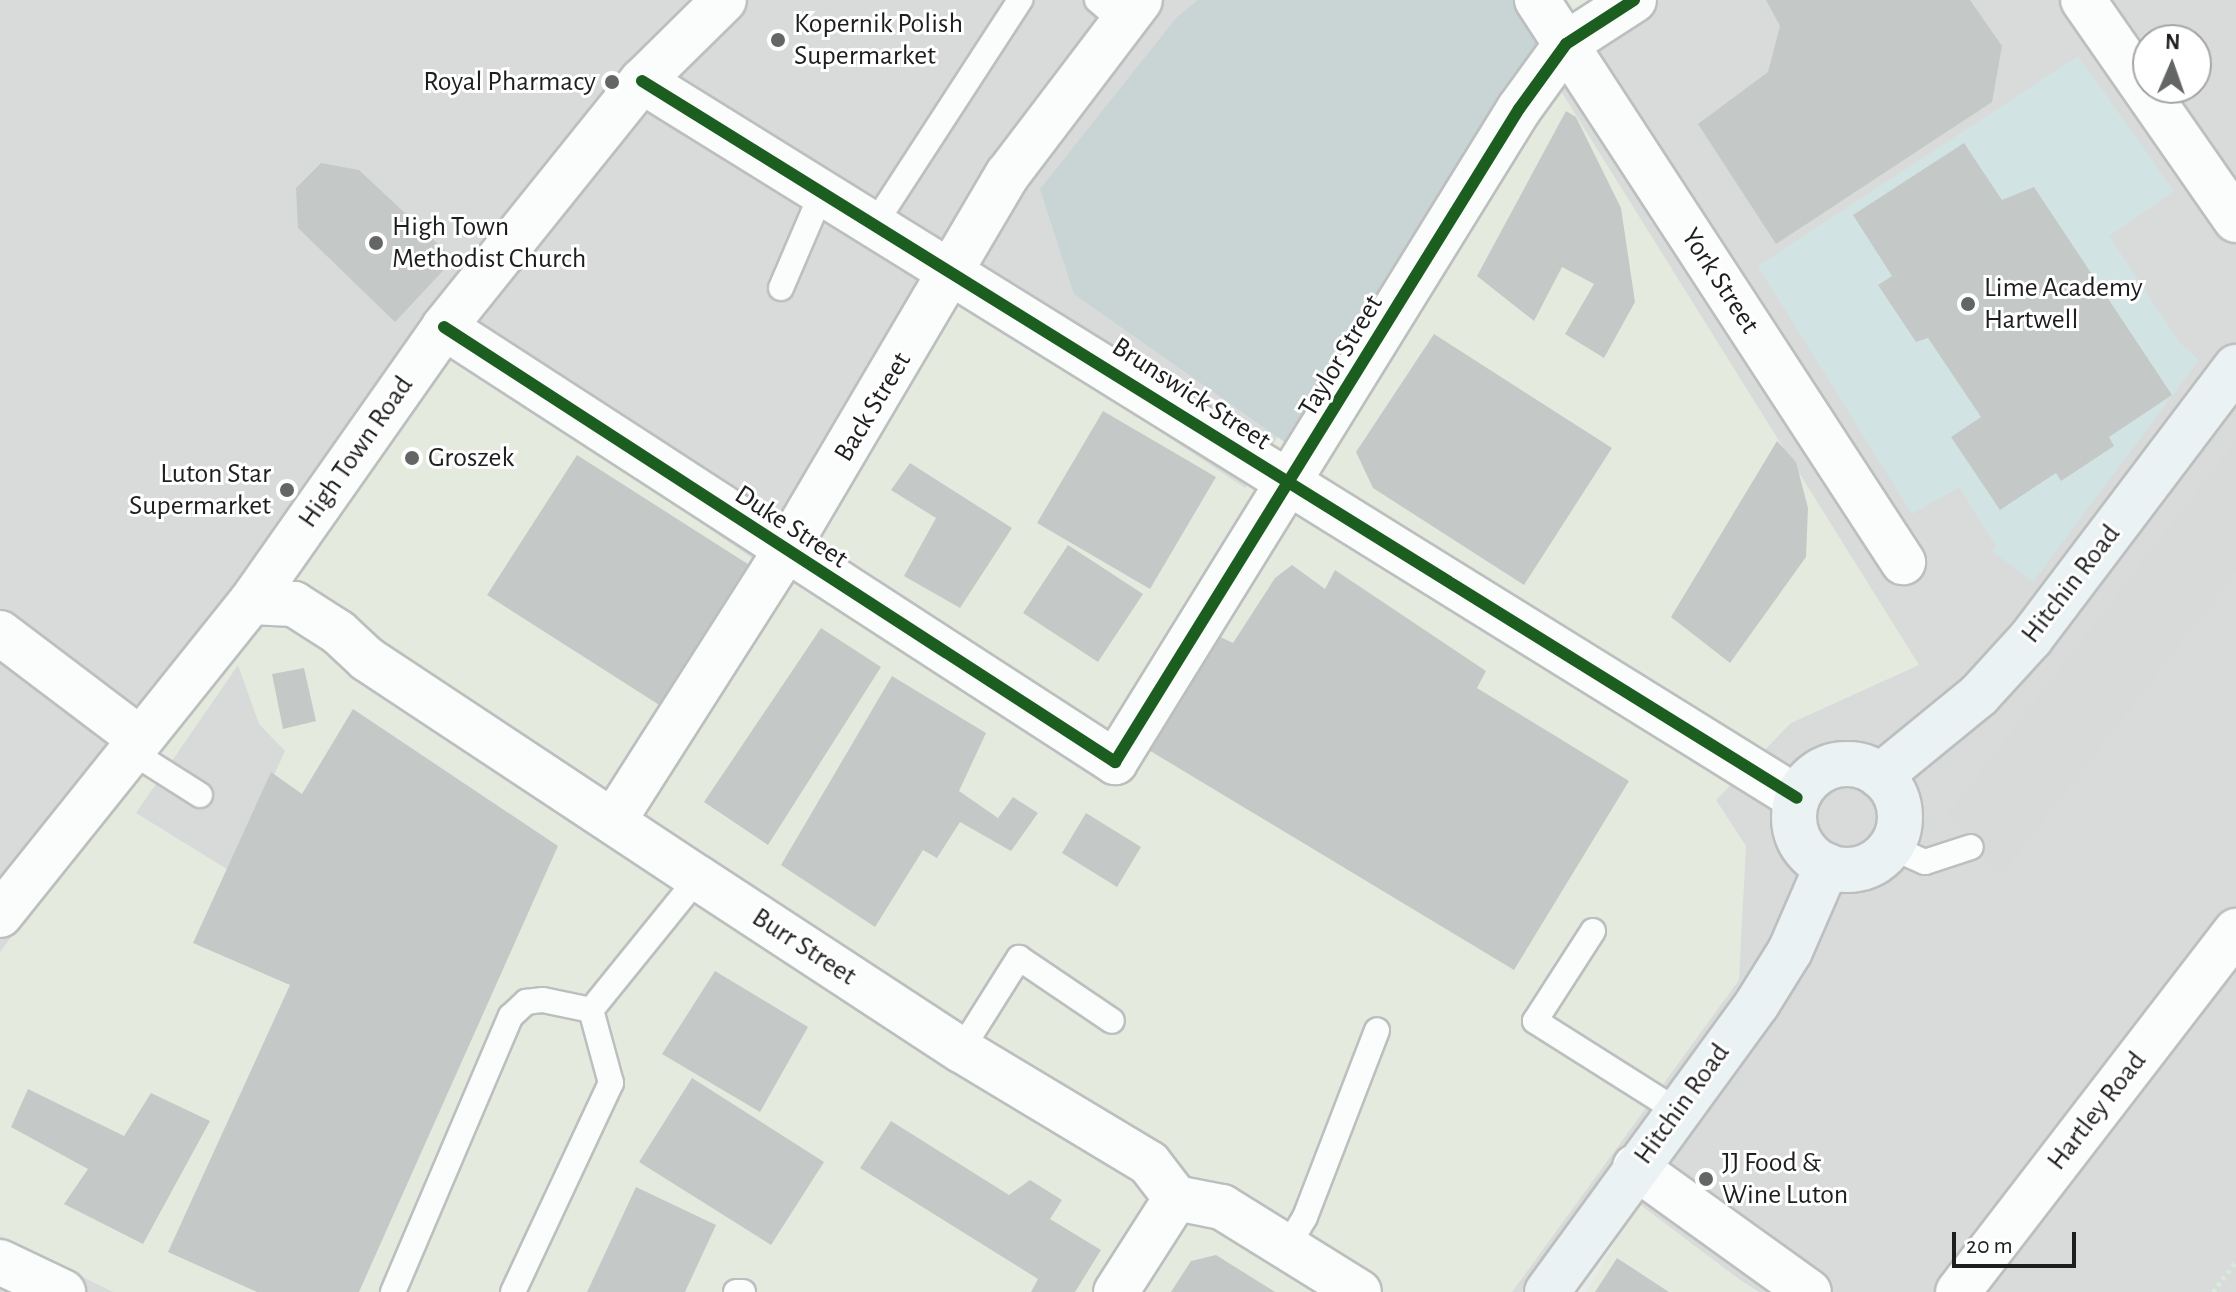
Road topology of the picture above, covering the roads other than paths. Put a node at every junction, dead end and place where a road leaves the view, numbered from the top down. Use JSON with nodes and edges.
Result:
{"nodes":[{"id":1,"x":724,"y":0,"type":"edge"},
{"id":2,"x":1020,"y":0,"type":"edge"},
{"id":3,"x":1537,"y":0,"type":"edge"},
{"id":4,"x":1634,"y":0,"type":"edge"},
{"id":5,"x":2083,"y":0,"type":"edge"},
{"id":6,"x":1120,"y":7,"type":"edge"},
{"id":7,"x":1566,"y":44,"type":"junction"},
{"id":8,"x":642,"y":81,"type":"junction"},
{"id":9,"x":823,"y":190,"type":"junction"},
{"id":10,"x":2236,"y":220,"type":"edge"},
{"id":11,"x":876,"y":222,"type":"junction"},
{"id":12,"x":955,"y":270,"type":"junction"},
{"id":13,"x":781,"y":288,"type":"dead end"},
{"id":14,"x":444,"y":327,"type":"junction"},
{"id":15,"x":2236,"y":367,"type":"edge"},
{"id":16,"x":1290,"y":486,"type":"junction"},
{"id":17,"x":785,"y":552,"type":"junction"},
{"id":18,"x":1903,"y":562,"type":"dead end"},
{"id":19,"x":251,"y":602,"type":"junction"},
{"id":20,"x":0,"y":633,"type":"edge"},
{"id":21,"x":134,"y":744,"type":"junction"},
{"id":22,"x":1115,"y":762,"type":"joint"},
{"id":23,"x":1880,"y":776,"type":"junction"},
{"id":24,"x":200,"y":795,"type":"dead end"},
{"id":25,"x":1797,"y":798,"type":"junction"},
{"id":26,"x":614,"y":820,"type":"junction"},
{"id":27,"x":1891,"y":847,"type":"junction"},
{"id":28,"x":1971,"y":847,"type":"dead end"},
{"id":29,"x":1827,"y":866,"type":"junction"},
{"id":30,"x":698,"y":878,"type":"junction"},
{"id":31,"x":0,"y":915,"type":"edge"},
{"id":32,"x":1593,"y":931,"type":"dead end"},
{"id":33,"x":2236,"y":931,"type":"edge"},
{"id":34,"x":591,"y":1010,"type":"junction"},
{"id":35,"x":1112,"y":1021,"type":"dead end"},
{"id":36,"x":1377,"y":1030,"type":"dead end"},
{"id":37,"x":961,"y":1050,"type":"junction"},
{"id":38,"x":1674,"y":1109,"type":"junction"},
{"id":39,"x":1635,"y":1167,"type":"junction"},
{"id":40,"x":1176,"y":1198,"type":"junction"},
{"id":41,"x":1287,"y":1247,"type":"junction"},
{"id":42,"x":0,"y":1262,"type":"edge"},
{"id":43,"x":63,"y":1292,"type":"edge"},
{"id":44,"x":393,"y":1292,"type":"edge"},
{"id":45,"x":513,"y":1292,"type":"edge"},
{"id":46,"x":736,"y":1292,"type":"edge"},
{"id":47,"x":743,"y":1292,"type":"edge"},
{"id":48,"x":1116,"y":1292,"type":"edge"},
{"id":49,"x":1359,"y":1292,"type":"edge"},
{"id":50,"x":1547,"y":1292,"type":"edge"},
{"id":51,"x":1809,"y":1292,"type":"edge"},
{"id":52,"x":1958,"y":1292,"type":"edge"}],
"edges":[{"from":1,"to":8,"type":"street","name":"High Town Road"},
{"from":2,"to":11,"type":"lane"},
{"from":3,"to":7,"type":"street","name":"York Street"},
{"from":4,"to":7,"type":"street","name":"Taylor Street"},
{"from":5,"to":10,"type":"street"},
{"from":6,"to":12,"type":"street","name":"Back Street"},
{"from":7,"to":16,"type":"street","name":"Taylor Street"},
{"from":7,"to":18,"type":"street","name":"York Street"},
{"from":8,"to":9,"type":"street","name":"Brunswick Street"},
{"from":8,"to":14,"type":"street","name":"High Town Road"},
{"from":9,"to":11,"type":"street","name":"Brunswick Street"},
{"from":9,"to":13,"type":"lane"},
{"from":11,"to":12,"type":"street","name":"Brunswick Street"},
{"from":12,"to":16,"type":"street","name":"Brunswick Street"},
{"from":12,"to":17,"type":"street","name":"Back Street"},
{"from":14,"to":17,"type":"street","name":"Duke Street"},
{"from":14,"to":19,"type":"street","name":"High Town Road"},
{"from":15,"to":23,"type":"street","name":"Hitchin Road"},
{"from":16,"to":22,"type":"street","name":"Taylor Street"},
{"from":16,"to":25,"type":"street","name":"Brunswick Street"},
{"from":17,"to":22,"type":"street","name":"Duke Street"},
{"from":17,"to":26,"type":"street","name":"Back Street"},
{"from":19,"to":21,"type":"street","name":"High Town Road"},
{"from":19,"to":26,"type":"street","name":"Burr Street"},
{"from":20,"to":21,"type":"street"},
{"from":21,"to":24,"type":"lane"},
{"from":21,"to":31,"type":"street","name":"High Town Road"},
{"from":23,"to":25,"type":"street"},
{"from":23,"to":27,"type":"street"},
{"from":25,"to":29,"type":"street"},
{"from":26,"to":30,"type":"street","name":"Burr Street"},
{"from":27,"to":28,"type":"lane"},
{"from":27,"to":29,"type":"street"},
{"from":29,"to":38,"type":"street","name":"Hitchin Road"},
{"from":30,"to":34,"type":"lane"},
{"from":30,"to":37,"type":"street","name":"Burr Street"},
{"from":32,"to":38,"type":"lane"},
{"from":33,"to":52,"type":"street","name":"Hartley Road"},
{"from":34,"to":44,"type":"lane"},
{"from":34,"to":45,"type":"lane"},
{"from":35,"to":37,"type":"lane"},
{"from":36,"to":41,"type":"lane"},
{"from":37,"to":40,"type":"street","name":"Burr Street"},
{"from":38,"to":39,"type":"street","name":"Hitchin Road"},
{"from":39,"to":50,"type":"street","name":"Hitchin Road"},
{"from":39,"to":51,"type":"street"},
{"from":40,"to":41,"type":"street"},
{"from":40,"to":48,"type":"street"},
{"from":41,"to":49,"type":"street"},
{"from":42,"to":43,"type":"street"},
{"from":46,"to":47,"type":"lane"}]}
